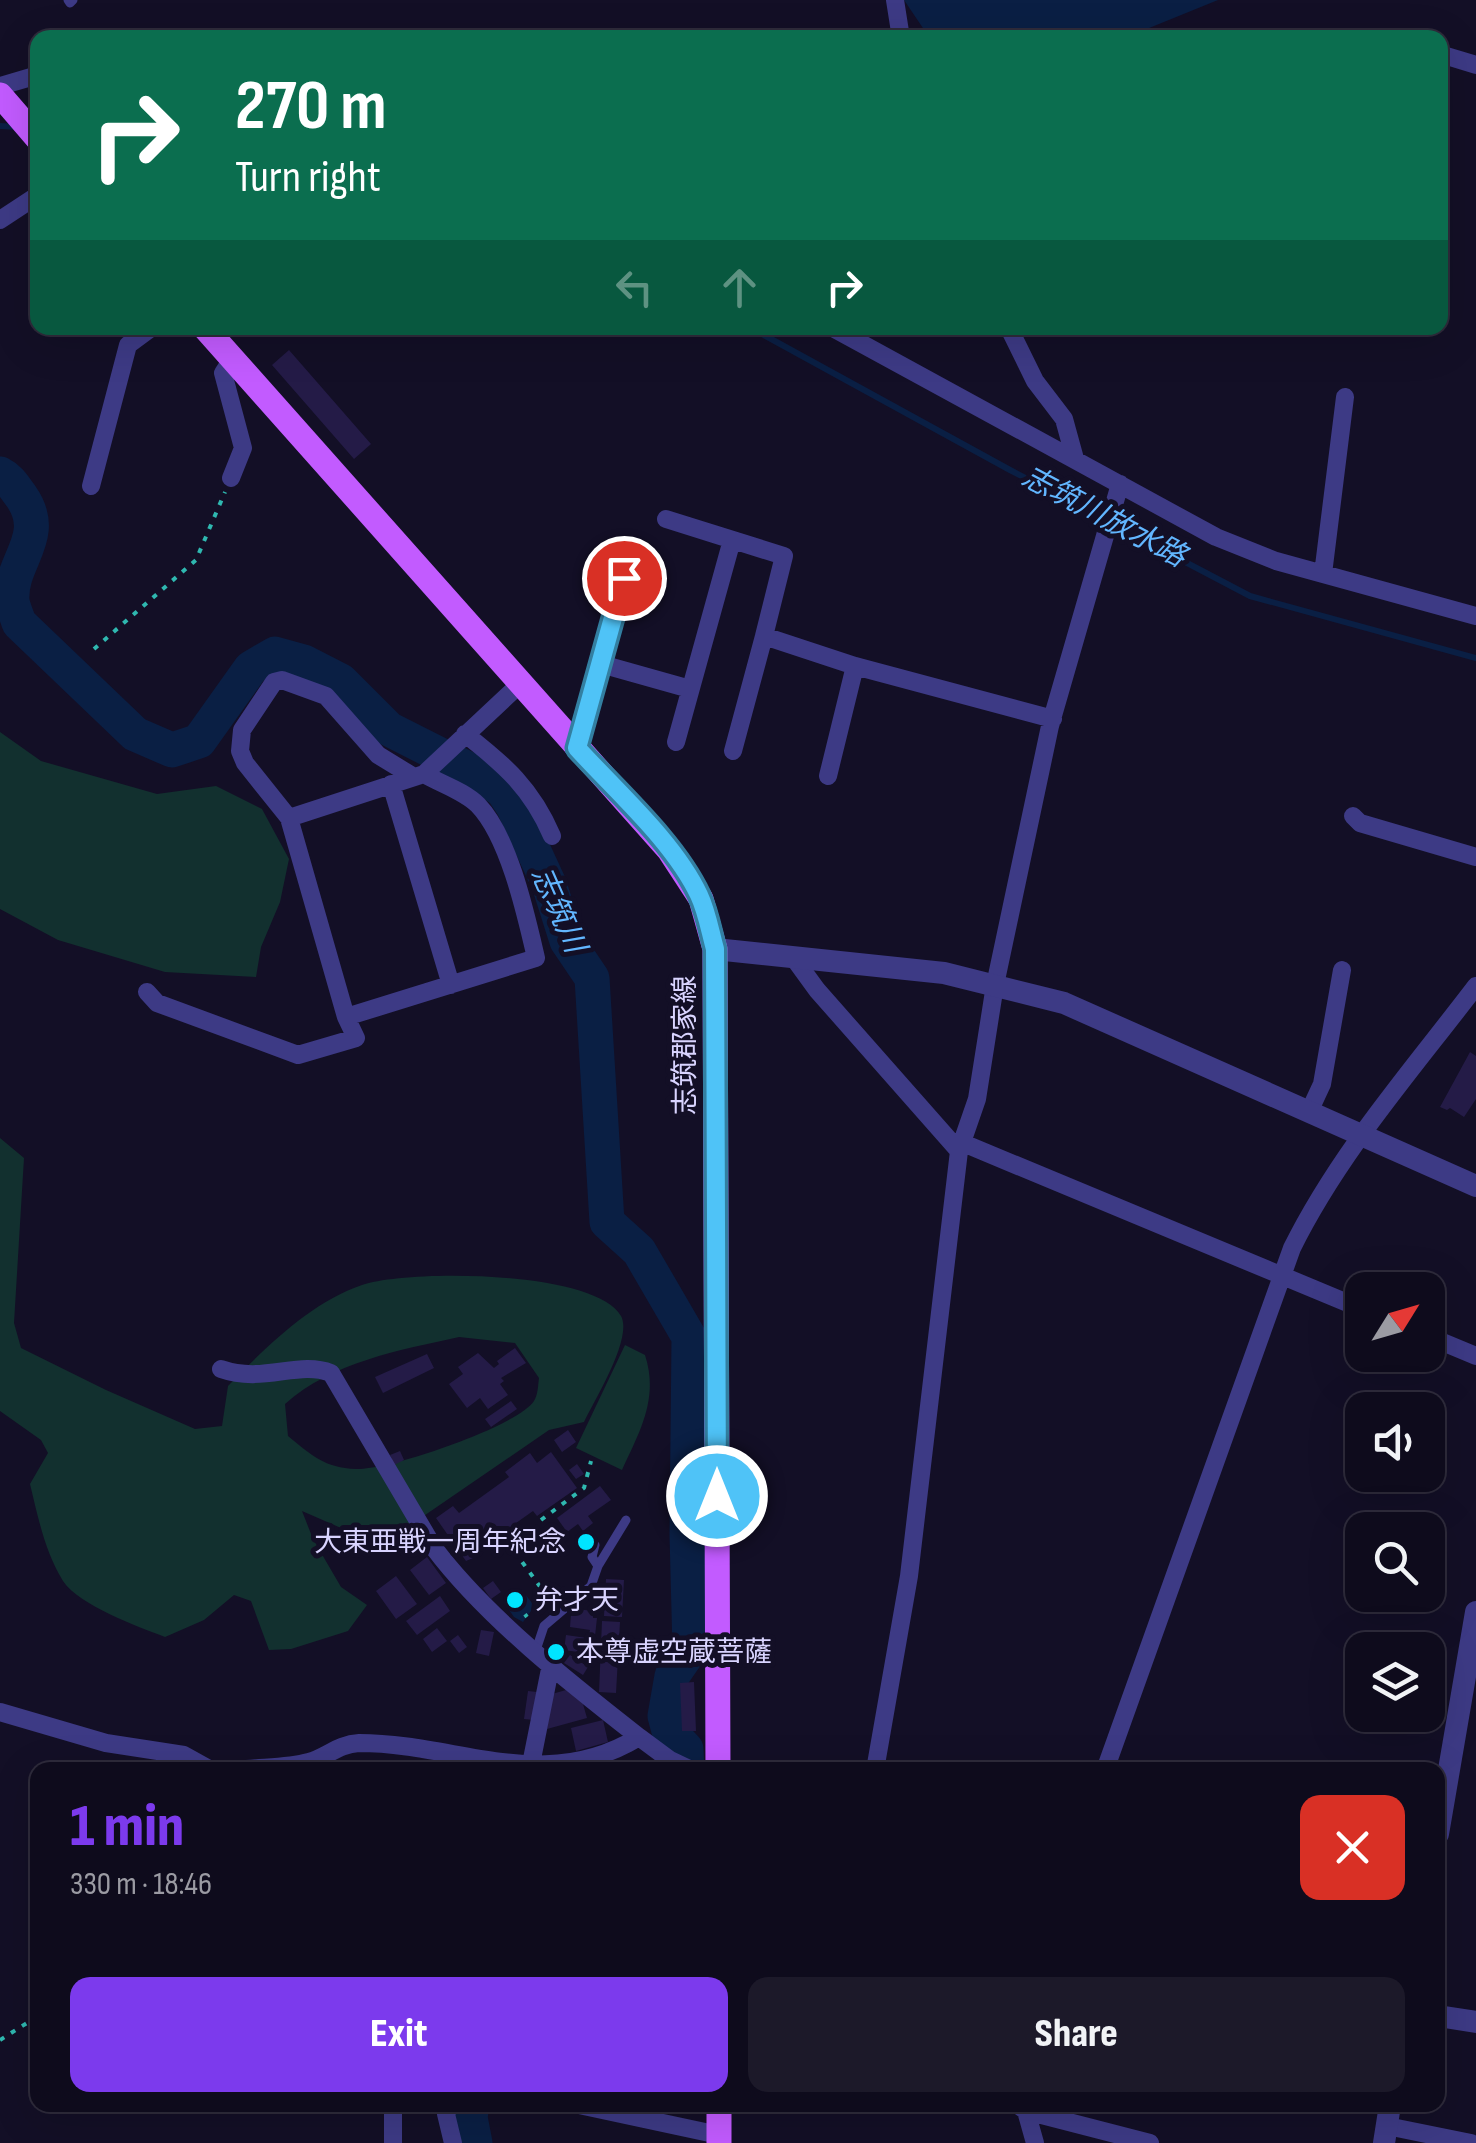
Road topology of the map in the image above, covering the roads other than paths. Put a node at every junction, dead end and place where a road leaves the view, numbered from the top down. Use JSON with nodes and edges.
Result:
{"nodes":[{"id":1,"x":895,"y":0,"type":"edge"},
{"id":2,"x":900,"y":30,"type":"edge"},
{"id":3,"x":1448,"y":56,"type":"edge"},
{"id":4,"x":1476,"y":64,"type":"edge"},
{"id":5,"x":30,"y":77,"type":"edge"},
{"id":6,"x":0,"y":86,"type":"edge"},
{"id":7,"x":0,"y":95,"type":"edge"},
{"id":8,"x":30,"y":131,"type":"edge"},
{"id":9,"x":30,"y":199,"type":"edge"},
{"id":10,"x":0,"y":220,"type":"edge"},
{"id":11,"x":142,"y":335,"type":"edge"},
{"id":12,"x":211,"y":335,"type":"edge"},
{"id":13,"x":845,"y":335,"type":"edge"},
{"id":14,"x":1012,"y":335,"type":"edge"},
{"id":15,"x":232,"y":358,"type":"junction"},
{"id":16,"x":1344,"y":396,"type":"dead end"},
{"id":17,"x":1075,"y":459,"type":"junction"},
{"id":18,"x":231,"y":478,"type":"road end"},
{"id":19,"x":1120,"y":484,"type":"junction"},
{"id":20,"x":91,"y":486,"type":"dead end"},
{"id":21,"x":666,"y":520,"type":"dead end"},
{"id":22,"x":732,"y":540,"type":"junction"},
{"id":23,"x":1323,"y":574,"type":"junction"},
{"id":24,"x":624,"y":578,"type":"dead end"},
{"id":25,"x":1476,"y":616,"type":"edge"},
{"id":26,"x":764,"y":636,"type":"junction"},
{"id":27,"x":601,"y":664,"type":"junction"},
{"id":28,"x":856,"y":666,"type":"junction"},
{"id":29,"x":520,"y":684,"type":"junction"},
{"id":30,"x":690,"y":689,"type":"junction"},
{"id":31,"x":1053,"y":719,"type":"junction"},
{"id":32,"x":459,"y":739,"type":"junction"},
{"id":33,"x":676,"y":742,"type":"dead end"},
{"id":34,"x":577,"y":748,"type":"junction"},
{"id":35,"x":734,"y":751,"type":"dead end"},
{"id":36,"x":423,"y":772,"type":"junction"},
{"id":37,"x":828,"y":776,"type":"dead end"},
{"id":38,"x":391,"y":784,"type":"junction"},
{"id":39,"x":1353,"y":816,"type":"dead end"},
{"id":40,"x":288,"y":818,"type":"junction"},
{"id":41,"x":552,"y":836,"type":"dead end"},
{"id":42,"x":1476,"y":857,"type":"edge"},
{"id":43,"x":715,"y":949,"type":"junction"},
{"id":44,"x":793,"y":957,"type":"junction"},
{"id":45,"x":1342,"y":970,"type":"dead end"},
{"id":46,"x":452,"y":985,"type":"junction"},
{"id":47,"x":995,"y":985,"type":"junction"},
{"id":48,"x":1476,"y":986,"type":"edge"},
{"id":49,"x":146,"y":992,"type":"dead end"},
{"id":50,"x":346,"y":1017,"type":"junction"},
{"id":51,"x":1309,"y":1112,"type":"junction"},
{"id":52,"x":1362,"y":1136,"type":"junction"},
{"id":53,"x":961,"y":1147,"type":"junction"},
{"id":54,"x":1476,"y":1186,"type":"edge"},
{"id":55,"x":1282,"y":1276,"type":"junction"},
{"id":56,"x":1345,"y":1302,"type":"edge"},
{"id":57,"x":1445,"y":1343,"type":"edge"},
{"id":58,"x":1476,"y":1356,"type":"edge"},
{"id":59,"x":222,"y":1369,"type":"dead end"},
{"id":60,"x":626,"y":1520,"type":"dead end"},
{"id":61,"x":595,"y":1545,"type":"dead end"},
{"id":62,"x":598,"y":1566,"type":"junction"},
{"id":63,"x":1476,"y":1612,"type":"edge"},
{"id":64,"x":536,"y":1650,"type":"junction"},
{"id":65,"x":551,"y":1664,"type":"junction"},
{"id":66,"x":0,"y":1712,"type":"edge"},
{"id":67,"x":639,"y":1737,"type":"junction"},
{"id":68,"x":197,"y":1762,"type":"edge"},
{"id":69,"x":311,"y":1762,"type":"edge"},
{"id":70,"x":502,"y":1762,"type":"edge"},
{"id":71,"x":531,"y":1762,"type":"edge"},
{"id":72,"x":549,"y":1762,"type":"edge"},
{"id":73,"x":674,"y":1762,"type":"edge"},
{"id":74,"x":718,"y":1762,"type":"edge"},
{"id":75,"x":875,"y":1762,"type":"edge"},
{"id":76,"x":1108,"y":1762,"type":"edge"},
{"id":77,"x":1445,"y":1793,"type":"edge"},
{"id":78,"x":1445,"y":2017,"type":"edge"},
{"id":79,"x":1476,"y":2022,"type":"edge"},
{"id":80,"x":393,"y":2112,"type":"edge"},
{"id":81,"x":447,"y":2112,"type":"edge"},
{"id":82,"x":608,"y":2112,"type":"edge"},
{"id":83,"x":719,"y":2112,"type":"edge"},
{"id":84,"x":1026,"y":2112,"type":"edge"},
{"id":85,"x":1042,"y":2112,"type":"edge"},
{"id":86,"x":1387,"y":2125,"type":"edge"},
{"id":87,"x":719,"y":2139,"type":"edge"},
{"id":88,"x":393,"y":2143,"type":"edge"},
{"id":89,"x":453,"y":2143,"type":"edge"},
{"id":90,"x":1035,"y":2143,"type":"edge"},
{"id":91,"x":1150,"y":2143,"type":"edge"},
{"id":92,"x":1471,"y":2143,"type":"edge"}],
"edges":[{"from":1,"to":2,"type":"street"},
{"from":3,"to":4,"type":"street"},
{"from":5,"to":6,"type":"street"},
{"from":7,"to":8,"type":"main road"},
{"from":9,"to":10,"type":"street"},
{"from":11,"to":20,"type":"street"},
{"from":12,"to":15,"type":"main road","name":"志筑郡家線"},
{"from":13,"to":17,"type":"street"},
{"from":14,"to":17,"type":"street"},
{"from":15,"to":18,"type":"street"},
{"from":15,"to":29,"type":"main road","name":"志筑郡家線"},
{"from":16,"to":23,"type":"street"},
{"from":17,"to":19,"type":"street"},
{"from":19,"to":23,"type":"street"},
{"from":19,"to":31,"type":"street"},
{"from":21,"to":22,"type":"street"},
{"from":22,"to":26,"type":"street"},
{"from":22,"to":30,"type":"street"},
{"from":23,"to":25,"type":"street"},
{"from":24,"to":27,"type":"street"},
{"from":26,"to":28,"type":"street"},
{"from":26,"to":35,"type":"street"},
{"from":27,"to":30,"type":"street"},
{"from":27,"to":34,"type":"street"},
{"from":28,"to":31,"type":"street"},
{"from":28,"to":37,"type":"street"},
{"from":29,"to":32,"type":"street"},
{"from":29,"to":34,"type":"main road","name":"志筑郡家線"},
{"from":30,"to":33,"type":"street"},
{"from":31,"to":47,"type":"street"},
{"from":32,"to":36,"type":"street"},
{"from":32,"to":41,"type":"street"},
{"from":34,"to":43,"type":"main road","name":"志筑郡家線"},
{"from":36,"to":38,"type":"street"},
{"from":36,"to":40,"type":"street"},
{"from":36,"to":46,"type":"street"},
{"from":38,"to":40,"type":"street"},
{"from":38,"to":46,"type":"street"},
{"from":39,"to":42,"type":"street"},
{"from":40,"to":50,"type":"street"},
{"from":43,"to":44,"type":"street"},
{"from":43,"to":74,"type":"main road","name":"志筑郡家線"},
{"from":44,"to":47,"type":"street"},
{"from":44,"to":53,"type":"street"},
{"from":45,"to":51,"type":"street"},
{"from":46,"to":50,"type":"street"},
{"from":47,"to":51,"type":"street"},
{"from":47,"to":53,"type":"street"},
{"from":48,"to":52,"type":"street"},
{"from":49,"to":50,"type":"street"},
{"from":51,"to":52,"type":"street"},
{"from":52,"to":54,"type":"street"},
{"from":52,"to":55,"type":"street"},
{"from":53,"to":55,"type":"street"},
{"from":53,"to":75,"type":"street"},
{"from":55,"to":56,"type":"street"},
{"from":55,"to":76,"type":"street"},
{"from":57,"to":58,"type":"street"},
{"from":59,"to":64,"type":"street"},
{"from":60,"to":62,"type":"lane"},
{"from":61,"to":62,"type":"lane"},
{"from":62,"to":64,"type":"lane"},
{"from":63,"to":77,"type":"street"},
{"from":64,"to":65,"type":"street"},
{"from":65,"to":67,"type":"street"},
{"from":65,"to":71,"type":"street"},
{"from":66,"to":68,"type":"street"},
{"from":67,"to":72,"type":"street"},
{"from":67,"to":73,"type":"street"},
{"from":69,"to":70,"type":"street"},
{"from":78,"to":79,"type":"street"},
{"from":80,"to":88,"type":"street"},
{"from":81,"to":89,"type":"street"},
{"from":82,"to":87,"type":"street"},
{"from":83,"to":87,"type":"main road"},
{"from":84,"to":90,"type":"street"},
{"from":85,"to":91,"type":"street"},
{"from":86,"to":92,"type":"street"}]}
